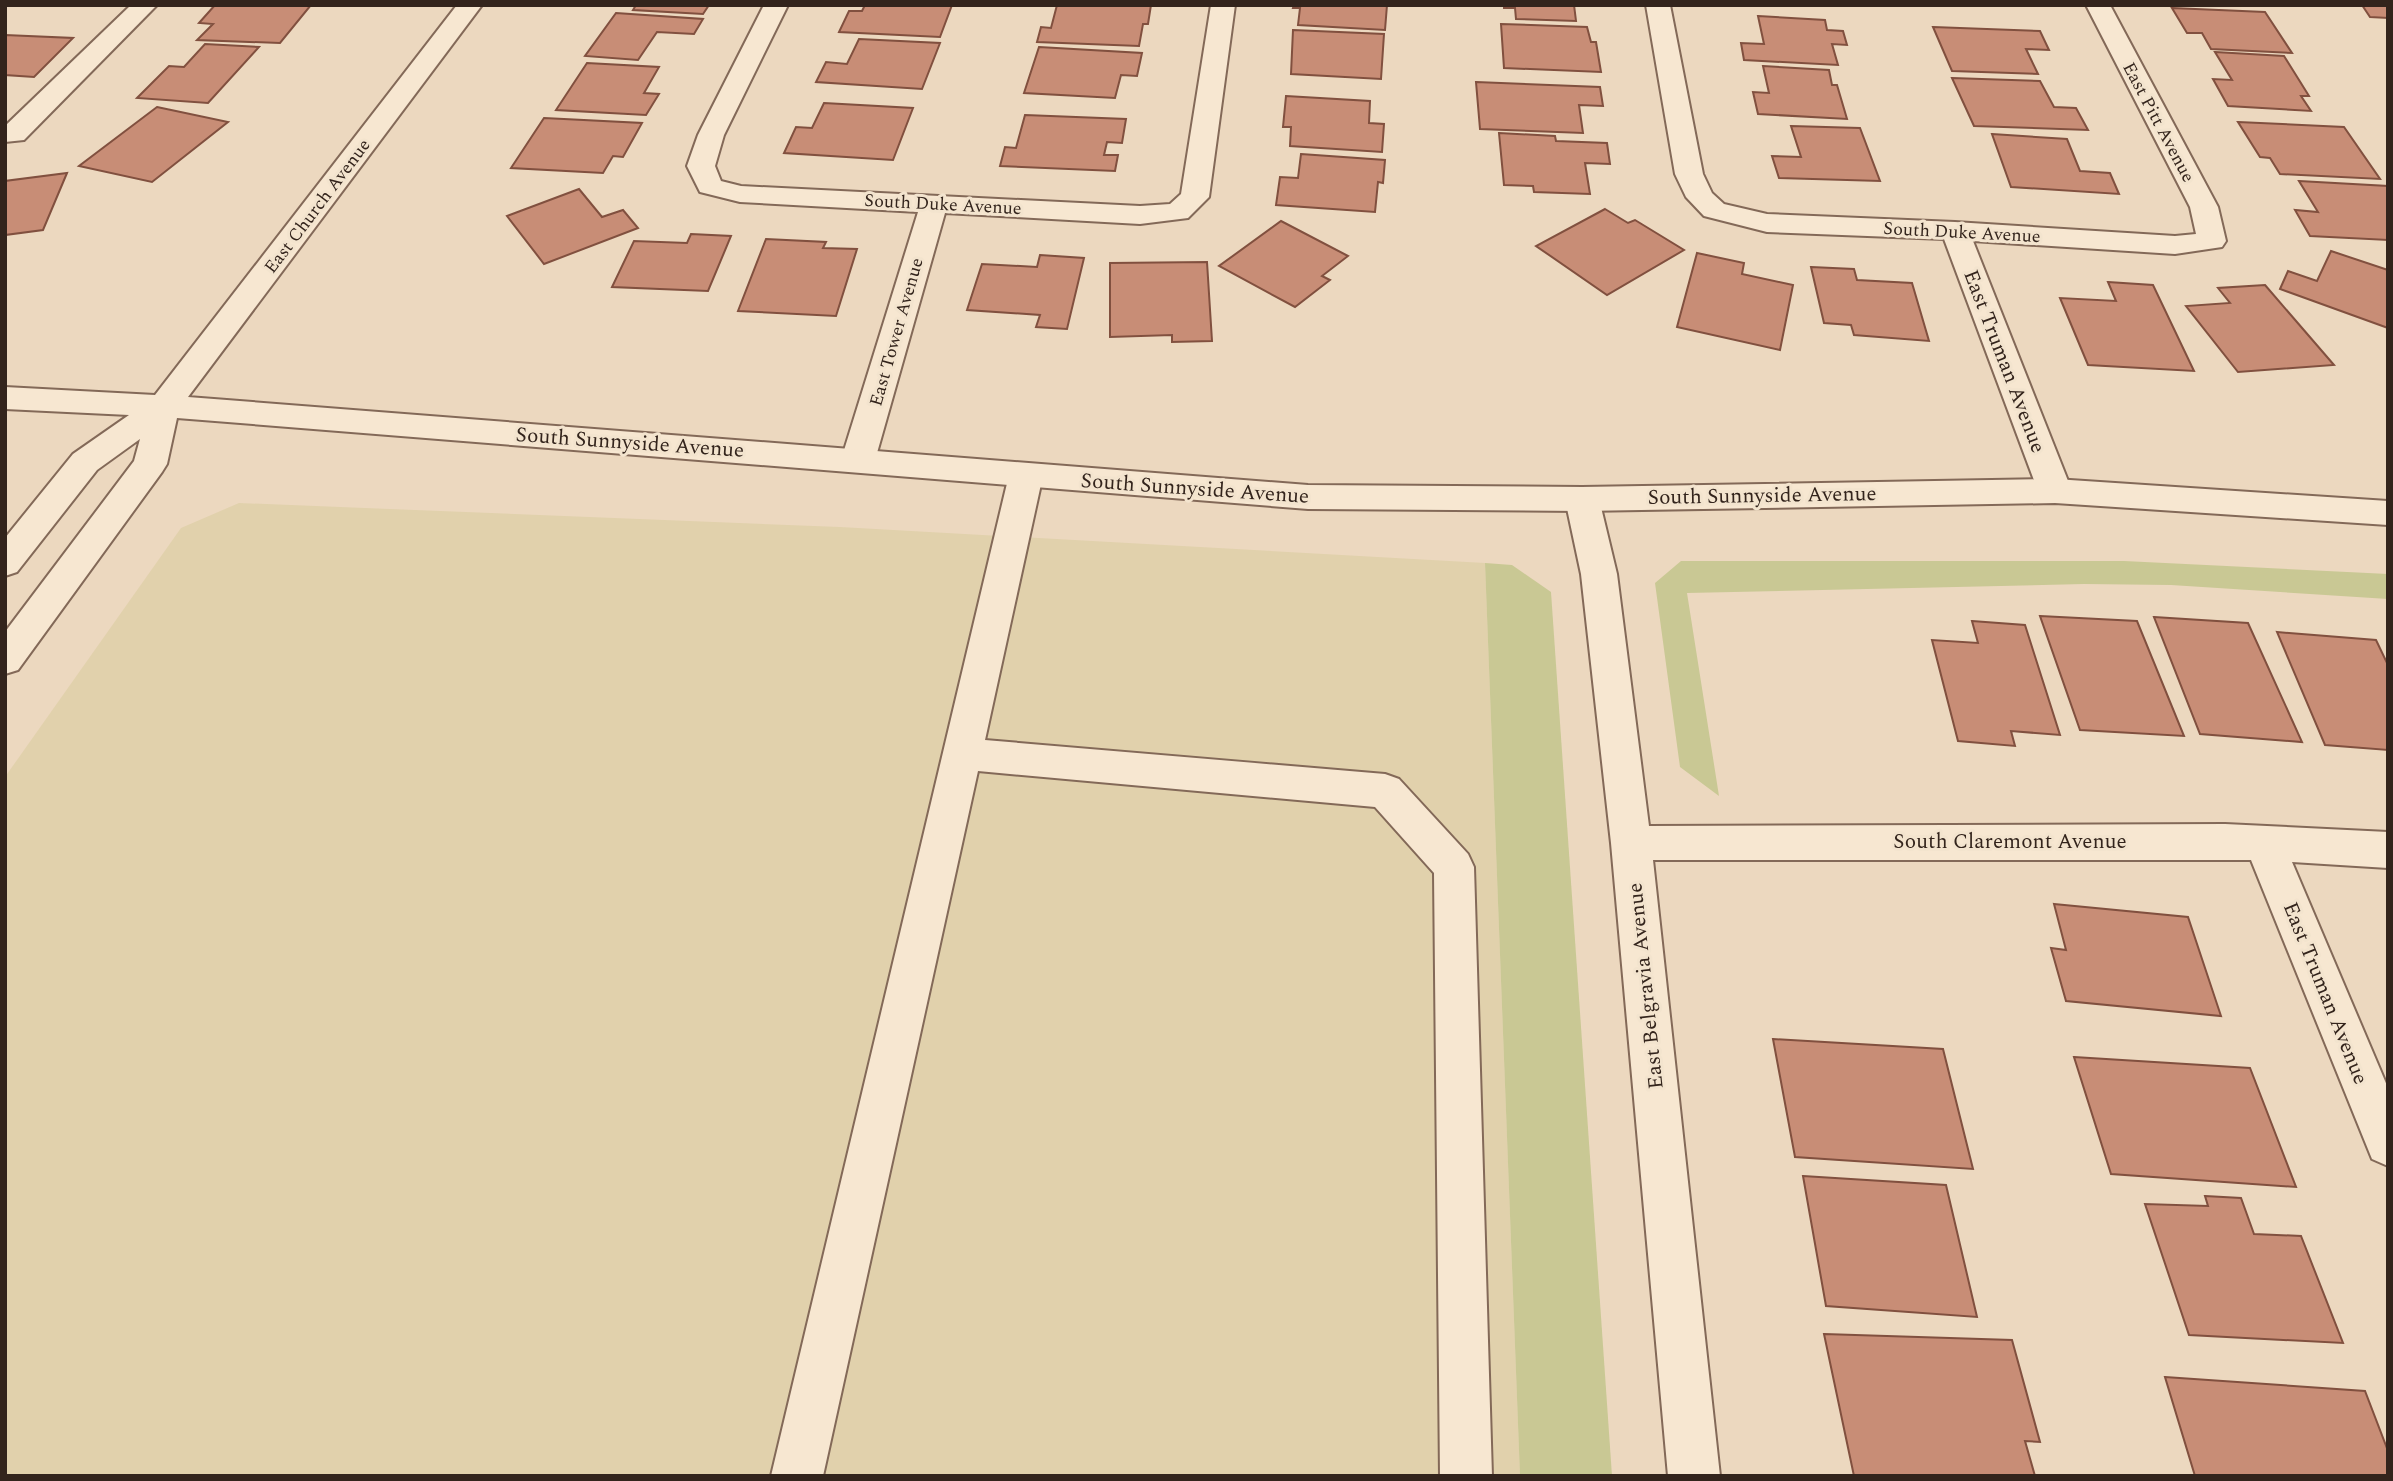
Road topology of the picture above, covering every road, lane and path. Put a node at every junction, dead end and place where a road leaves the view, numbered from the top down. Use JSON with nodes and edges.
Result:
{"nodes":[{"id":1,"x":145,"y":5,"type":"edge"},
{"id":2,"x":470,"y":5,"type":"edge"},
{"id":3,"x":776,"y":5,"type":"edge"},
{"id":4,"x":1223,"y":5,"type":"edge"},
{"id":5,"x":1658,"y":5,"type":"edge"},
{"id":6,"x":2098,"y":5,"type":"edge"},
{"id":7,"x":10,"y":134,"type":"edge"},
{"id":8,"x":934,"y":204,"type":"junction"},
{"id":9,"x":1955,"y":230,"type":"junction"},
{"id":10,"x":2212,"y":241,"type":"joint"},
{"id":11,"x":5,"y":398,"type":"edge"},
{"id":12,"x":164,"y":406,"type":"junction"},
{"id":13,"x":858,"y":460,"type":"junction"},
{"id":14,"x":1026,"y":475,"type":"junction"},
{"id":15,"x":2055,"y":492,"type":"junction"},
{"id":16,"x":1582,"y":499,"type":"junction"},
{"id":17,"x":2388,"y":513,"type":"edge"},
{"id":18,"x":5,"y":563,"type":"edge"},
{"id":19,"x":5,"y":660,"type":"edge"},
{"id":20,"x":962,"y":754,"type":"junction"},
{"id":21,"x":1631,"y":843,"type":"junction"},
{"id":22,"x":2264,"y":843,"type":"junction"},
{"id":23,"x":2388,"y":850,"type":"edge"},
{"id":24,"x":2388,"y":1143,"type":"edge"},
{"id":25,"x":797,"y":1476,"type":"edge"},
{"id":26,"x":1466,"y":1476,"type":"edge"},
{"id":27,"x":1694,"y":1476,"type":"edge"}],
"edges":[{"from":1,"to":7,"type":"street"},
{"from":2,"to":12,"type":"street","name":"East Church Avenue"},
{"from":3,"to":8,"type":"street","name":"South Duke Avenue"},
{"from":4,"to":8,"type":"street","name":"South Duke Avenue"},
{"from":5,"to":9,"type":"street","name":"South Duke Avenue"},
{"from":6,"to":10,"type":"street","name":"East Pitt Avenue"},
{"from":8,"to":13,"type":"street","name":"East Tower Avenue"},
{"from":9,"to":10,"type":"street","name":"South Duke Avenue"},
{"from":9,"to":15,"type":"street","name":"East Truman Avenue"},
{"from":11,"to":12,"type":"street","name":"South Sunnyside Avenue"},
{"from":12,"to":13,"type":"street","name":"South Sunnyside Avenue"},
{"from":12,"to":18,"type":"street","name":"East Church Avenue"},
{"from":12,"to":19,"type":"street","name":"East Church Avenue"},
{"from":13,"to":14,"type":"street","name":"South Sunnyside Avenue"},
{"from":14,"to":16,"type":"street","name":"South Sunnyside Avenue"},
{"from":14,"to":20,"type":"street"},
{"from":15,"to":16,"type":"street","name":"South Sunnyside Avenue"},
{"from":15,"to":17,"type":"street","name":"South Sunnyside Avenue"},
{"from":16,"to":21,"type":"street","name":"East Belgravia Avenue"},
{"from":20,"to":25,"type":"street"},
{"from":20,"to":26,"type":"street"},
{"from":21,"to":22,"type":"street","name":"South Claremont Avenue"},
{"from":21,"to":27,"type":"street","name":"East Belgravia Avenue"},
{"from":22,"to":23,"type":"street","name":"South Claremont Avenue"},
{"from":22,"to":24,"type":"street","name":"East Truman Avenue"}]}
